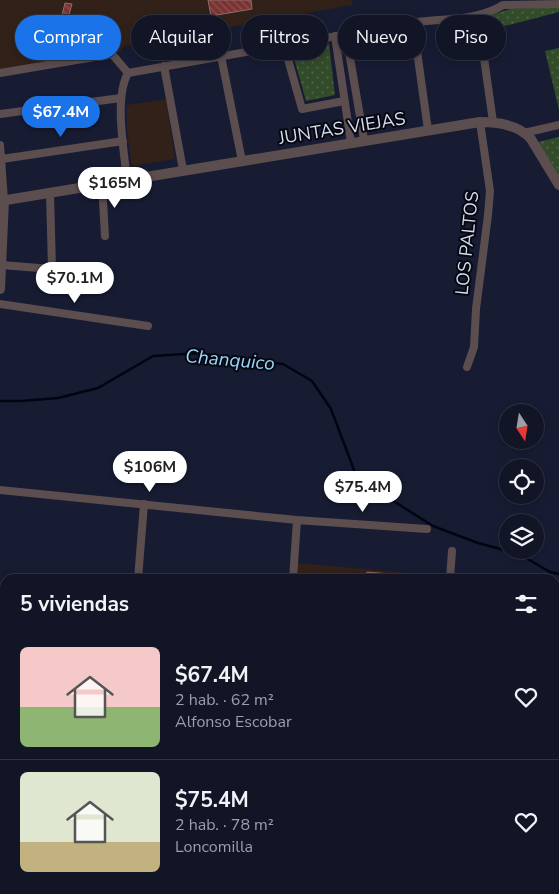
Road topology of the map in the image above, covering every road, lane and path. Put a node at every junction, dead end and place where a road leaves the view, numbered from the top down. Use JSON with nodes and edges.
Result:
{"nodes":[{"id":1,"x":556,"y":2,"type":"edge"},
{"id":2,"x":503,"y":3,"type":"edge"},
{"id":3,"x":478,"y":15,"type":"edge"},
{"id":4,"x":338,"y":35,"type":"edge"},
{"id":5,"x":335,"y":36,"type":"junction"},
{"id":6,"x":328,"y":37,"type":"edge"},
{"id":7,"x":198,"y":60,"type":"edge"},
{"id":8,"x":222,"y":60,"type":"edge"},
{"id":9,"x":288,"y":60,"type":"edge"},
{"id":10,"x":350,"y":60,"type":"edge"},
{"id":11,"x":418,"y":60,"type":"edge"},
{"id":12,"x":484,"y":60,"type":"edge"},
{"id":13,"x":164,"y":66,"type":"junction"},
{"id":14,"x":0,"y":73,"type":"edge"},
{"id":15,"x":128,"y":73,"type":"junction"},
{"id":16,"x":121,"y":98,"type":"junction"},
{"id":17,"x":344,"y":101,"type":"junction"},
{"id":18,"x":0,"y":114,"type":"edge"},
{"id":19,"x":480,"y":122,"type":"junction"},
{"id":20,"x":493,"y":122,"type":"junction"},
{"id":21,"x":559,"y":125,"type":"edge"},
{"id":22,"x":428,"y":130,"type":"junction"},
{"id":23,"x":524,"y":133,"type":"junction"},
{"id":24,"x":364,"y":140,"type":"junction"},
{"id":25,"x":123,"y":141,"type":"junction"},
{"id":26,"x":351,"y":143,"type":"junction"},
{"id":27,"x":0,"y":145,"type":"edge"},
{"id":28,"x":2,"y":159,"type":"junction"},
{"id":29,"x":242,"y":161,"type":"junction"},
{"id":30,"x":183,"y":170,"type":"junction"},
{"id":31,"x":127,"y":180,"type":"junction"},
{"id":32,"x":102,"y":184,"type":"junction"},
{"id":33,"x":559,"y":185,"type":"edge"},
{"id":34,"x":50,"y":193,"type":"junction"},
{"id":35,"x":2,"y":200,"type":"edge"},
{"id":36,"x":105,"y":236,"type":"dead end"},
{"id":37,"x":1,"y":265,"type":"edge"},
{"id":38,"x":0,"y":289,"type":"edge"},
{"id":39,"x":0,"y":304,"type":"edge"},
{"id":40,"x":148,"y":326,"type":"dead end"},
{"id":41,"x":468,"y":367,"type":"dead end"},
{"id":42,"x":0,"y":490,"type":"edge"},
{"id":43,"x":144,"y":504,"type":"junction"},
{"id":44,"x":297,"y":520,"type":"junction"},
{"id":45,"x":427,"y":529,"type":"dead end"},
{"id":46,"x":452,"y":551,"type":"dead end"},
{"id":47,"x":138,"y":574,"type":"edge"},
{"id":48,"x":292,"y":574,"type":"edge"},
{"id":49,"x":450,"y":574,"type":"edge"}],
"edges":[{"from":1,"to":2,"type":"street"},
{"from":2,"to":3,"type":"street"},
{"from":4,"to":5,"type":"street"},
{"from":5,"to":6,"type":"street"},
{"from":5,"to":17,"type":"street"},
{"from":7,"to":13,"type":"street"},
{"from":8,"to":29,"type":"street"},
{"from":9,"to":17,"type":"street"},
{"from":10,"to":24,"type":"street"},
{"from":11,"to":22,"type":"street"},
{"from":12,"to":20,"type":"street"},
{"from":13,"to":15,"type":"street"},
{"from":13,"to":30,"type":"street"},
{"from":14,"to":15,"type":"street"},
{"from":15,"to":16,"type":"street"},
{"from":16,"to":18,"type":"street"},
{"from":16,"to":25,"type":"street"},
{"from":17,"to":26,"type":"street"},
{"from":19,"to":20,"type":"street","name":"JUNTAS VIEJAS"},
{"from":19,"to":22,"type":"street","name":"JUNTAS VIEJAS"},
{"from":19,"to":41,"type":"street","name":"LOS PALTOS"},
{"from":20,"to":23,"type":"street","name":"JUNTAS VIEJAS"},
{"from":21,"to":23,"type":"street"},
{"from":22,"to":24,"type":"street","name":"JUNTAS VIEJAS"},
{"from":23,"to":33,"type":"street"},
{"from":24,"to":26,"type":"street","name":"JUNTAS VIEJAS"},
{"from":25,"to":28,"type":"street"},
{"from":25,"to":31,"type":"street"},
{"from":26,"to":29,"type":"street","name":"JUNTAS VIEJAS"},
{"from":27,"to":28,"type":"street"},
{"from":28,"to":35,"type":"street"},
{"from":29,"to":30,"type":"street","name":"JUNTAS VIEJAS"},
{"from":30,"to":31,"type":"street","name":"JUNTAS VIEJAS"},
{"from":31,"to":32,"type":"street","name":"JUNTAS VIEJAS"},
{"from":32,"to":34,"type":"street","name":"JUNTAS VIEJAS"},
{"from":32,"to":36,"type":"street"},
{"from":34,"to":35,"type":"street","name":"JUNTAS VIEJAS"},
{"from":34,"to":37,"type":"street"},
{"from":35,"to":37,"type":"street"},
{"from":37,"to":38,"type":"street"},
{"from":39,"to":40,"type":"street"},
{"from":42,"to":43,"type":"street"},
{"from":43,"to":44,"type":"street"},
{"from":43,"to":47,"type":"street"},
{"from":44,"to":45,"type":"street"},
{"from":44,"to":48,"type":"street"},
{"from":46,"to":49,"type":"street"}]}
